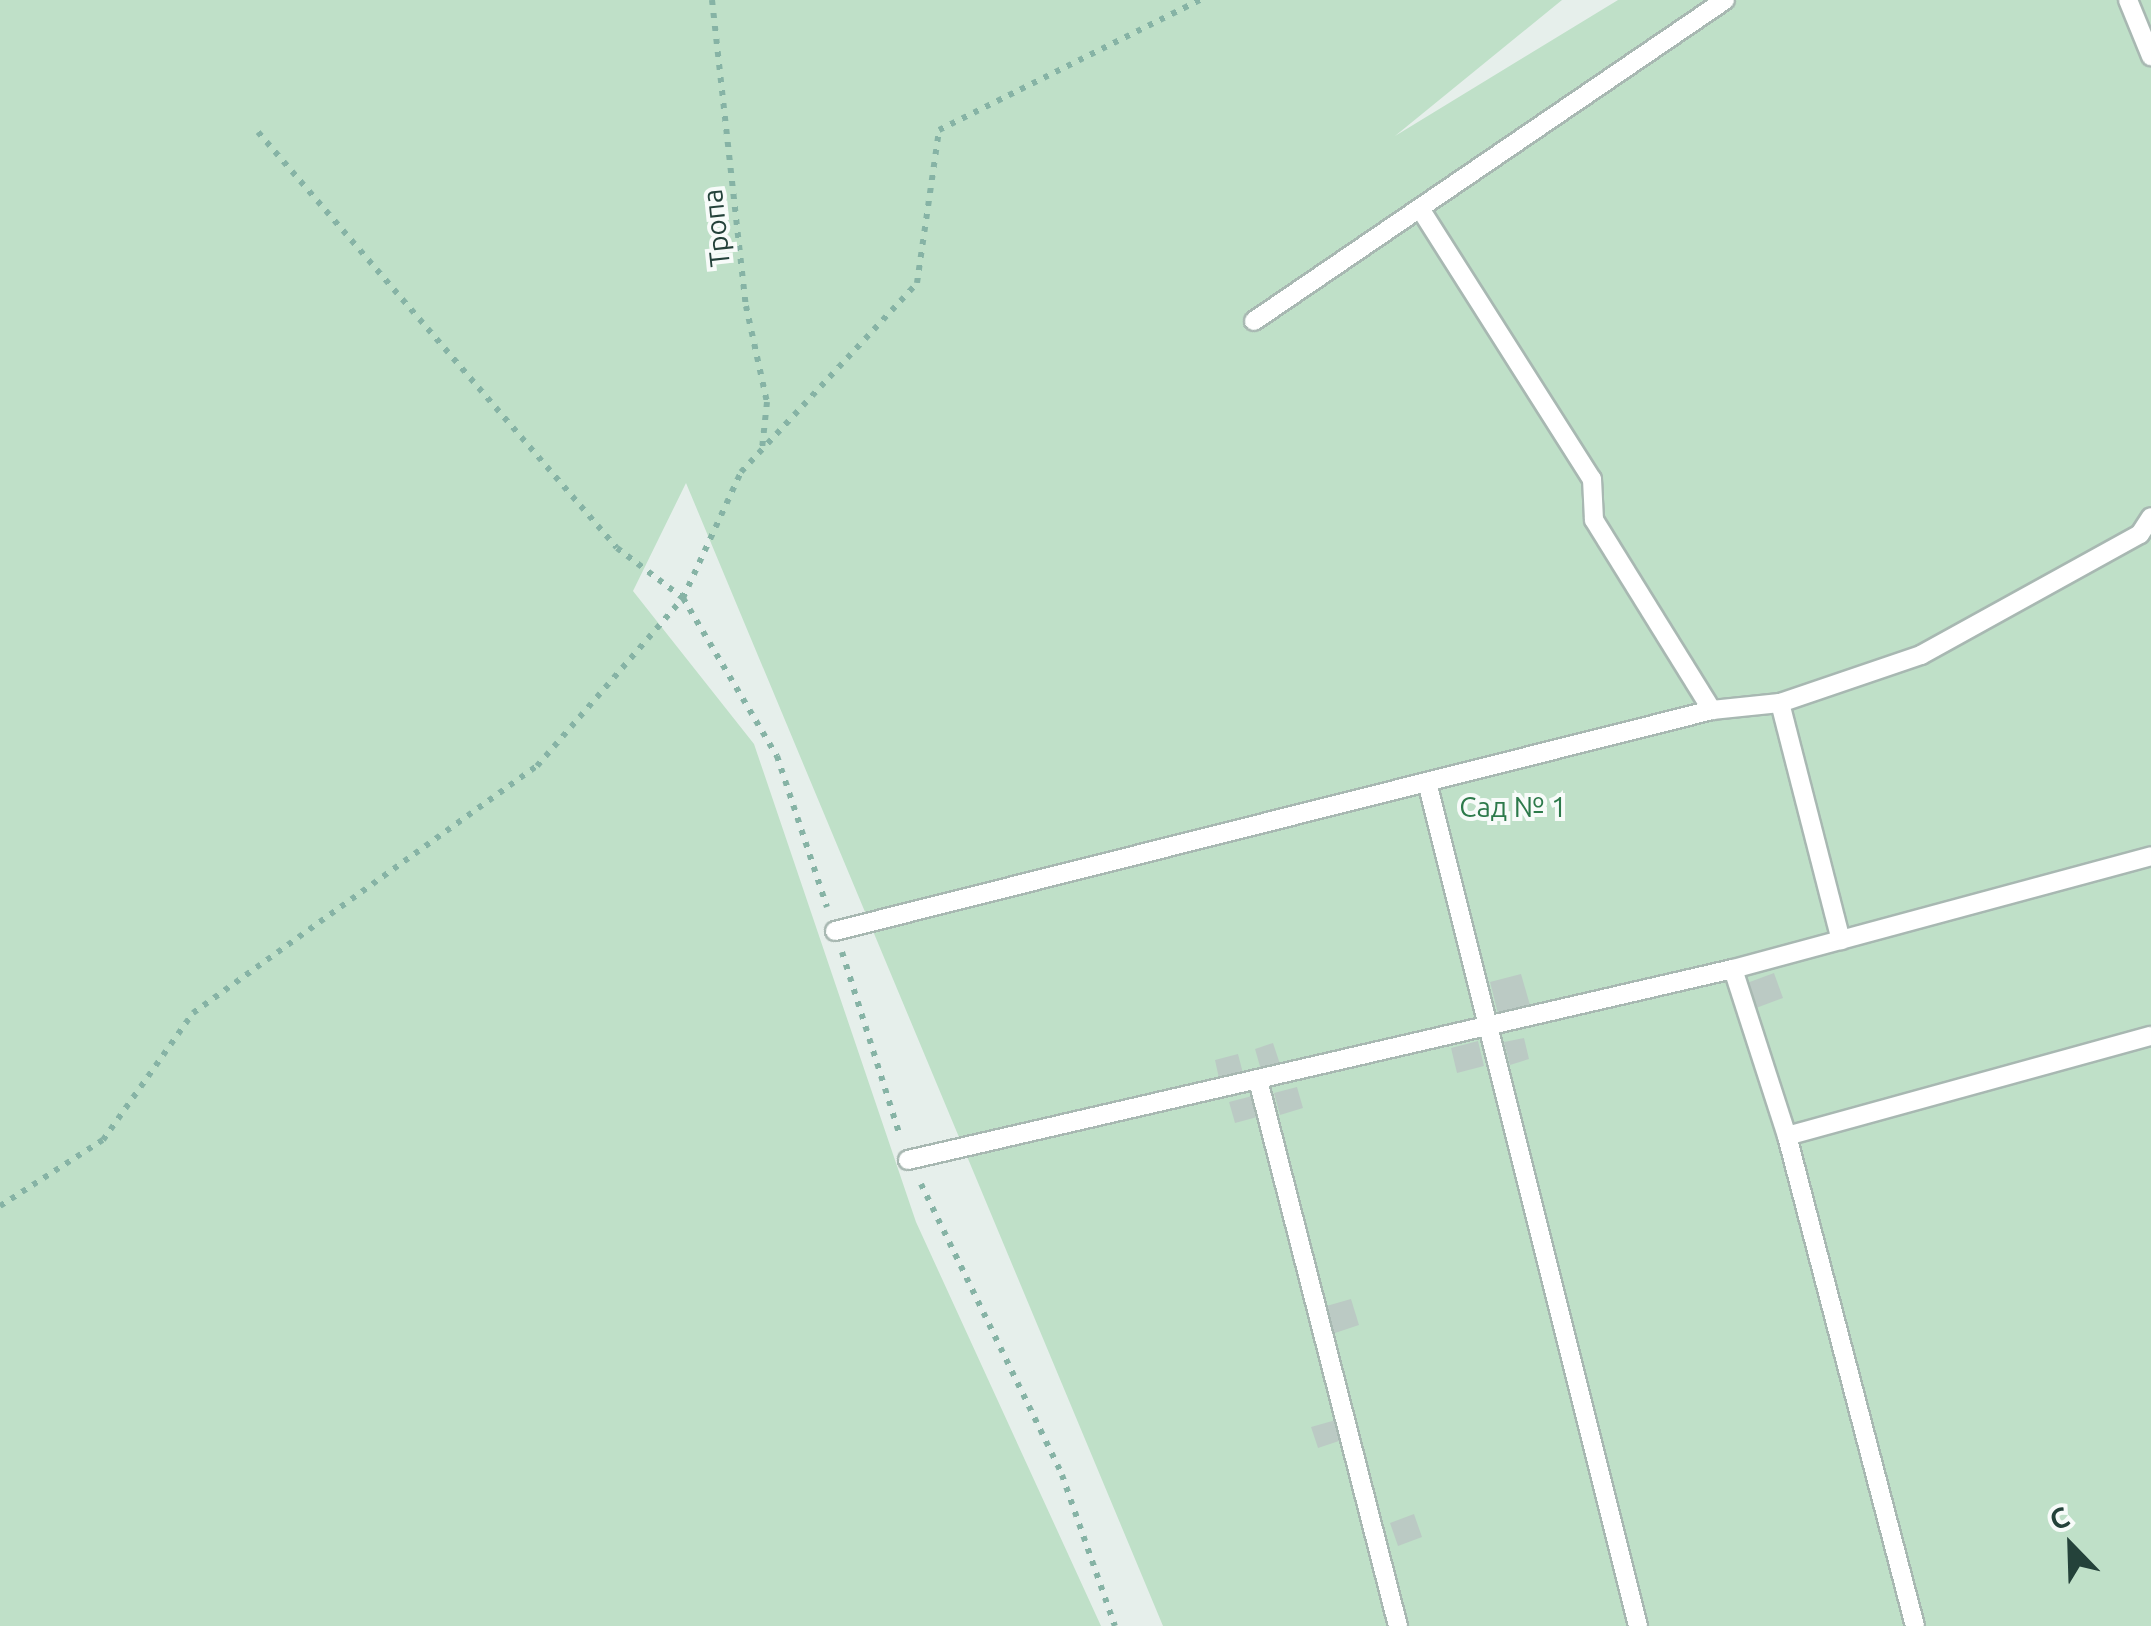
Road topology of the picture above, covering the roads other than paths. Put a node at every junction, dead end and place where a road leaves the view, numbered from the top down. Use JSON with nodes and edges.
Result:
{"nodes":[{"id":1,"x":1725,"y":0,"type":"edge"},
{"id":2,"x":2128,"y":0,"type":"edge"},
{"id":3,"x":2151,"y":56,"type":"edge"},
{"id":4,"x":1421,"y":210,"type":"junction"},
{"id":5,"x":1254,"y":321,"type":"dead end"},
{"id":6,"x":2151,"y":517,"type":"edge"},
{"id":7,"x":1780,"y":703,"type":"junction"},
{"id":8,"x":1712,"y":710,"type":"junction"},
{"id":9,"x":1428,"y":786,"type":"junction"},
{"id":10,"x":2151,"y":856,"type":"edge"},
{"id":11,"x":835,"y":931,"type":"road end"},
{"id":12,"x":1841,"y":940,"type":"junction"},
{"id":13,"x":1732,"y":969,"type":"junction"},
{"id":14,"x":1486,"y":1028,"type":"junction"},
{"id":15,"x":2151,"y":1036,"type":"edge"},
{"id":16,"x":1258,"y":1080,"type":"junction"},
{"id":17,"x":1787,"y":1136,"type":"junction"},
{"id":18,"x":908,"y":1160,"type":"road end"},
{"id":19,"x":1398,"y":1626,"type":"edge"},
{"id":20,"x":1638,"y":1626,"type":"edge"},
{"id":21,"x":1915,"y":1626,"type":"edge"}],
"edges":[{"from":1,"to":4,"type":"lane"},
{"from":2,"to":3,"type":"lane"},
{"from":4,"to":5,"type":"lane"},
{"from":4,"to":8,"type":"lane"},
{"from":6,"to":7,"type":"lane"},
{"from":7,"to":8,"type":"lane"},
{"from":7,"to":12,"type":"lane"},
{"from":8,"to":9,"type":"lane"},
{"from":9,"to":11,"type":"lane"},
{"from":9,"to":14,"type":"lane"},
{"from":10,"to":12,"type":"lane"},
{"from":12,"to":13,"type":"lane"},
{"from":13,"to":14,"type":"lane"},
{"from":13,"to":17,"type":"lane"},
{"from":14,"to":16,"type":"lane"},
{"from":14,"to":20,"type":"lane"},
{"from":15,"to":17,"type":"lane"},
{"from":16,"to":18,"type":"lane"},
{"from":16,"to":19,"type":"lane"},
{"from":17,"to":21,"type":"lane"}]}
